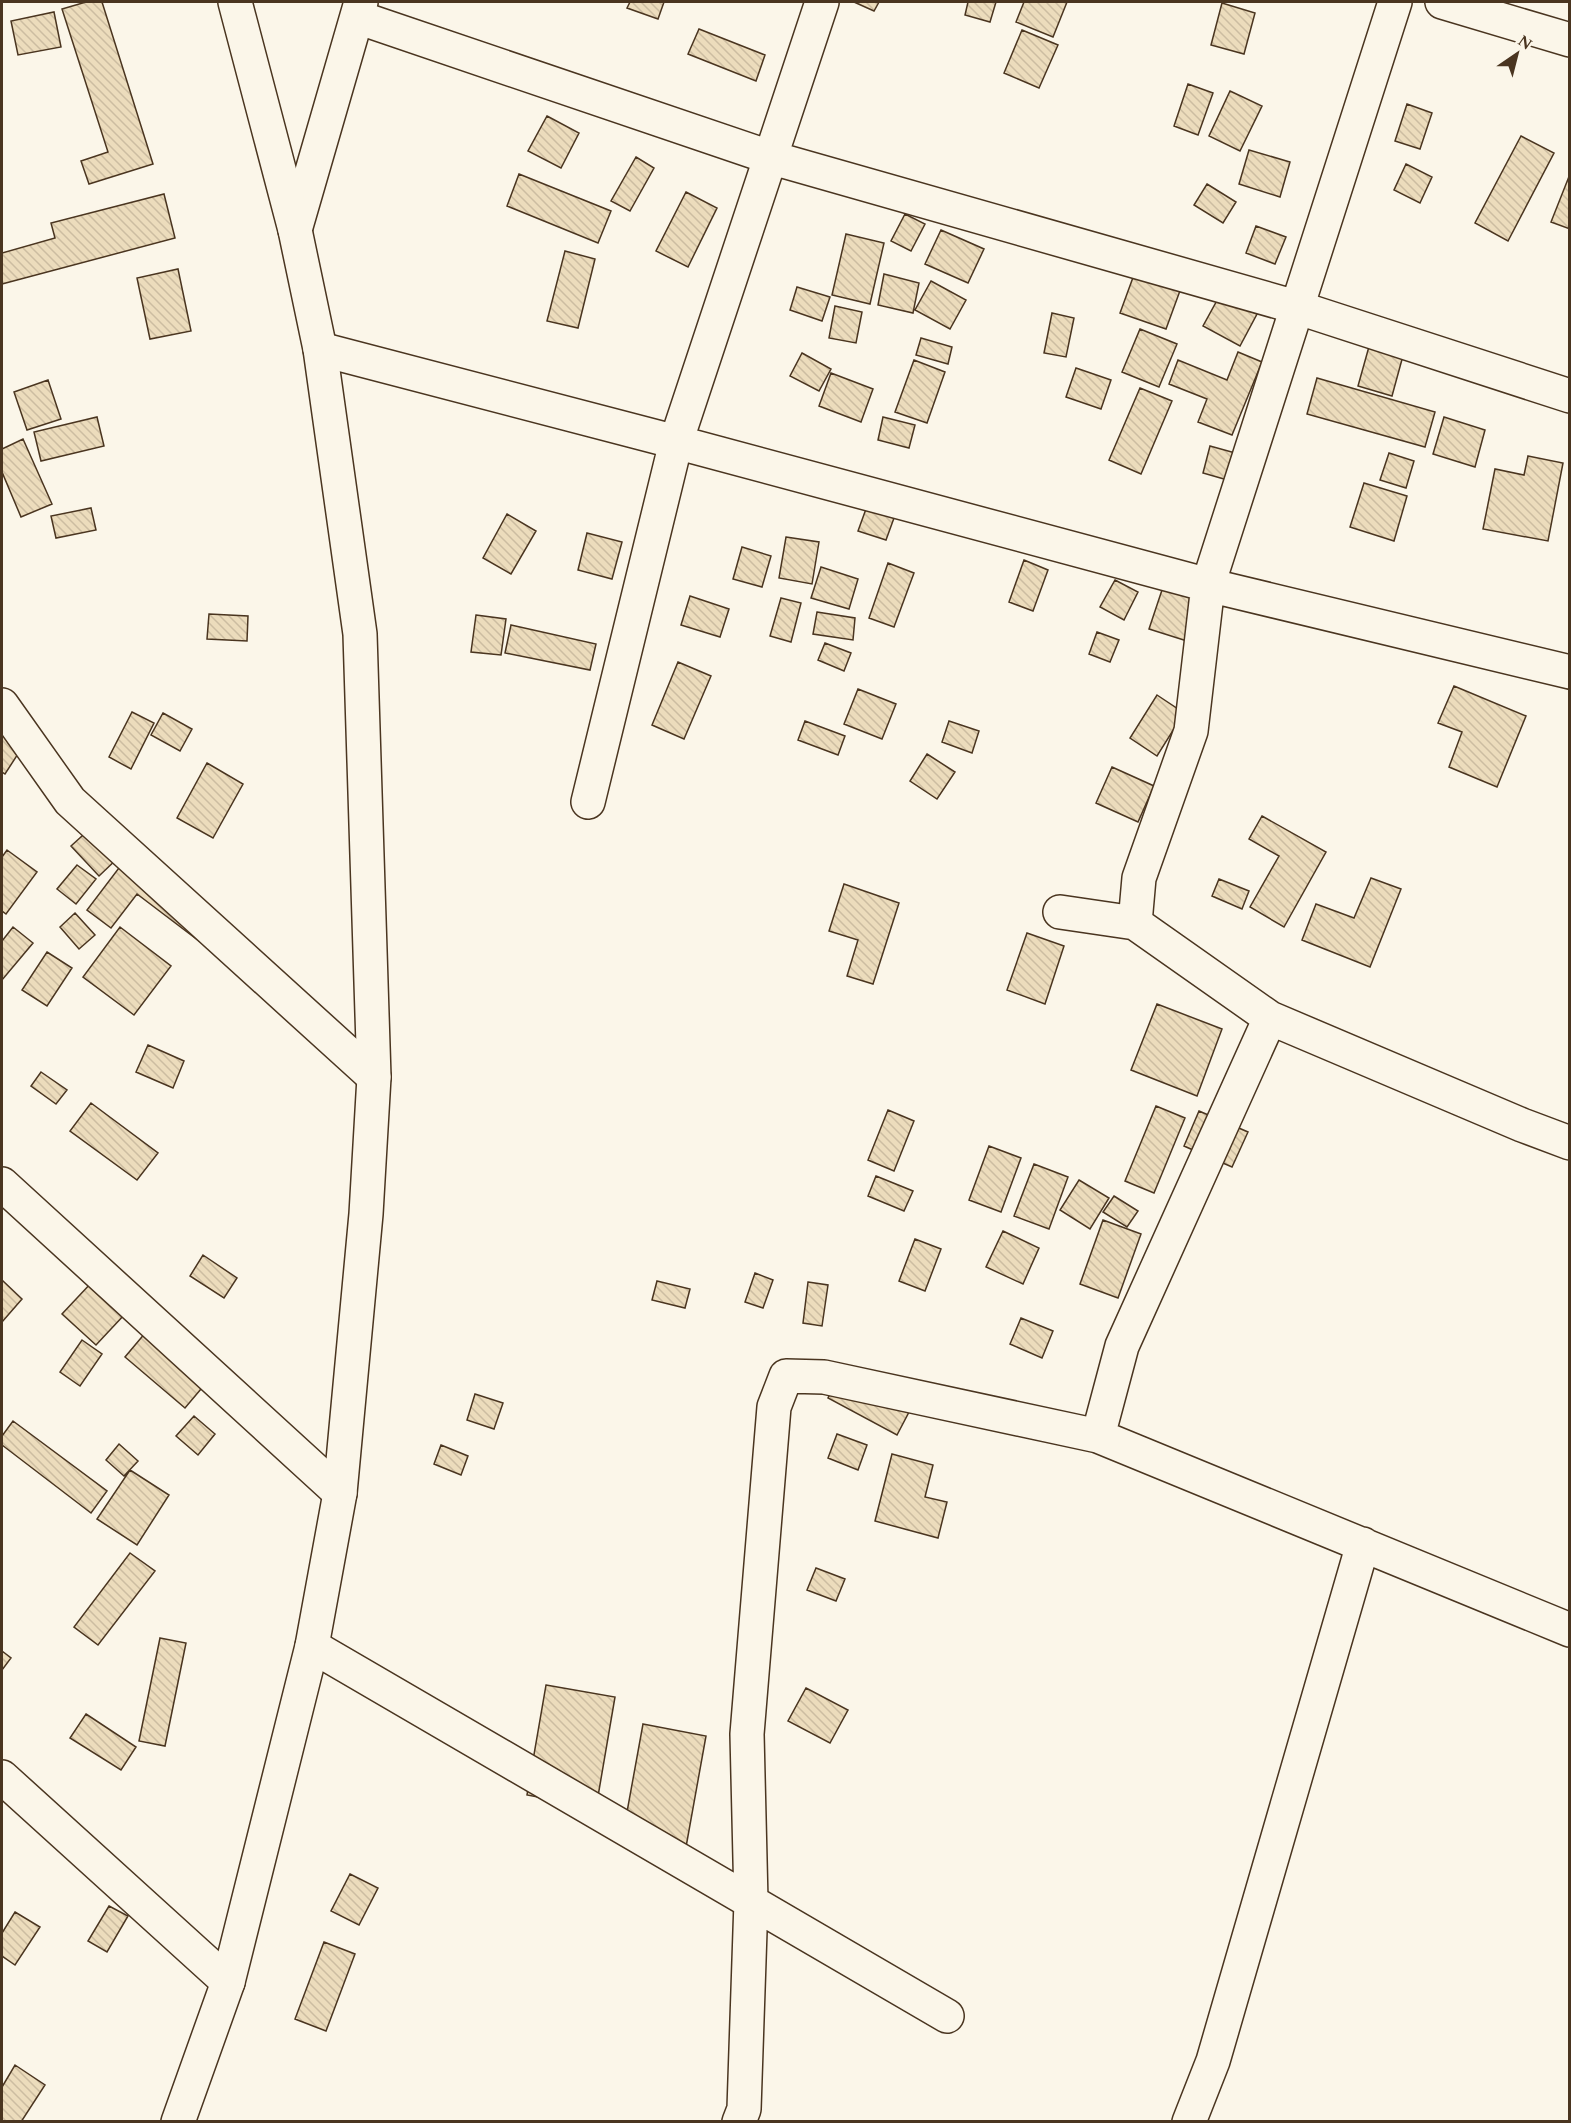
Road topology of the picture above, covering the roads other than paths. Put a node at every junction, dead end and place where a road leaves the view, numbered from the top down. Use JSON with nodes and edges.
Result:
{"nodes":[{"id":1,"x":236,"y":2,"type":"edge"},
{"id":2,"x":822,"y":2,"type":"edge"},
{"id":3,"x":1395,"y":2,"type":"edge"},
{"id":4,"x":1442,"y":2,"type":"edge"},
{"id":5,"x":359,"y":9,"type":"edge"},
{"id":6,"x":1569,"y":40,"type":"edge"},
{"id":7,"x":770,"y":157,"type":"junction"},
{"id":8,"x":295,"y":230,"type":"junction"},
{"id":9,"x":1296,"y":307,"type":"junction"},
{"id":10,"x":320,"y":349,"type":"junction"},
{"id":11,"x":1569,"y":396,"type":"edge"},
{"id":12,"x":676,"y":442,"type":"junction"},
{"id":13,"x":1208,"y":585,"type":"junction"},
{"id":14,"x":1569,"y":672,"type":"edge"},
{"id":15,"x":2,"y":705,"type":"edge"},
{"id":16,"x":588,"y":802,"type":"dead end"},
{"id":17,"x":1060,"y":912,"type":"dead end"},
{"id":18,"x":1134,"y":922,"type":"junction"},
{"id":19,"x":1270,"y":1018,"type":"junction"},
{"id":20,"x":374,"y":1077,"type":"junction"},
{"id":21,"x":1569,"y":1143,"type":"edge"},
{"id":22,"x":2,"y":1184,"type":"edge"},
{"id":23,"x":1098,"y":1436,"type":"junction"},
{"id":24,"x":340,"y":1493,"type":"junction"},
{"id":25,"x":1363,"y":1544,"type":"junction"},
{"id":26,"x":1569,"y":1630,"type":"edge"},
{"id":27,"x":312,"y":1647,"type":"junction"},
{"id":28,"x":2,"y":1777,"type":"edge"},
{"id":29,"x":751,"y":1901,"type":"junction"},
{"id":30,"x":228,"y":1982,"type":"junction"},
{"id":31,"x":947,"y":2016,"type":"dead end"},
{"id":32,"x":178,"y":2121,"type":"edge"},
{"id":33,"x":739,"y":2121,"type":"edge"},
{"id":34,"x":1189,"y":2121,"type":"edge"}],
"edges":[{"from":1,"to":8,"type":"street"},
{"from":2,"to":7,"type":"street"},
{"from":3,"to":9,"type":"street"},
{"from":4,"to":6,"type":"street"},
{"from":5,"to":7,"type":"street"},
{"from":5,"to":8,"type":"street"},
{"from":7,"to":9,"type":"street"},
{"from":7,"to":12,"type":"street"},
{"from":8,"to":10,"type":"street"},
{"from":9,"to":11,"type":"street"},
{"from":9,"to":13,"type":"street"},
{"from":10,"to":12,"type":"street"},
{"from":10,"to":20,"type":"street"},
{"from":12,"to":13,"type":"street"},
{"from":12,"to":16,"type":"street"},
{"from":13,"to":14,"type":"street"},
{"from":13,"to":18,"type":"street"},
{"from":15,"to":20,"type":"street"},
{"from":17,"to":18,"type":"street"},
{"from":18,"to":19,"type":"street"},
{"from":19,"to":21,"type":"street"},
{"from":19,"to":23,"type":"street"},
{"from":20,"to":24,"type":"street"},
{"from":22,"to":24,"type":"street"},
{"from":23,"to":25,"type":"street"},
{"from":23,"to":29,"type":"street"},
{"from":24,"to":27,"type":"street"},
{"from":25,"to":26,"type":"street"},
{"from":25,"to":34,"type":"street"},
{"from":27,"to":29,"type":"street"},
{"from":27,"to":30,"type":"street"},
{"from":28,"to":30,"type":"street"},
{"from":29,"to":31,"type":"street"},
{"from":29,"to":33,"type":"street"},
{"from":30,"to":32,"type":"street"}]}
